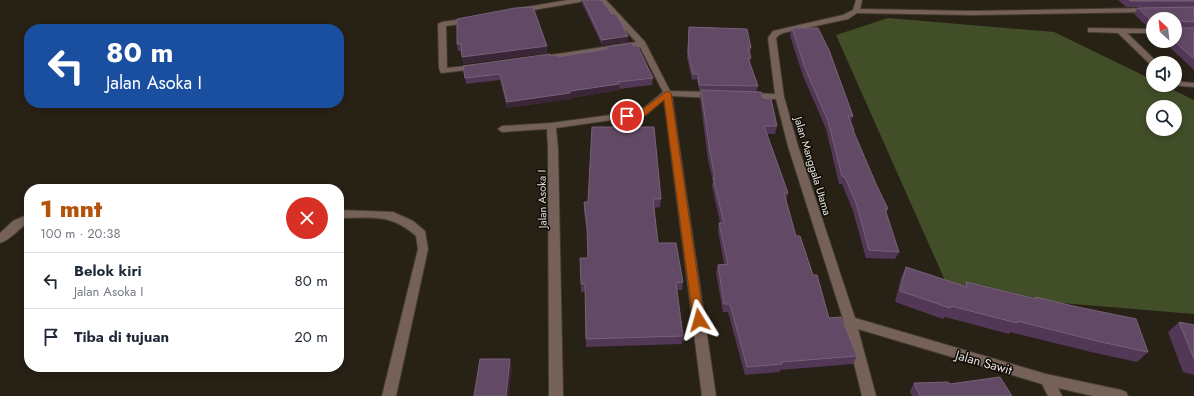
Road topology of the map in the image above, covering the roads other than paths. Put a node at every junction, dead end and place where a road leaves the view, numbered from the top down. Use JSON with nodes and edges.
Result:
{"nodes":[{"id":1,"x":580,"y":0,"type":"edge"},
{"id":2,"x":602,"y":0,"type":"edge"},
{"id":3,"x":859,"y":0,"type":"edge"},
{"id":4,"x":1154,"y":10,"type":"edge"},
{"id":5,"x":857,"y":11,"type":"junction"},
{"id":6,"x":511,"y":12,"type":"edge"},
{"id":7,"x":480,"y":18,"type":"edge"},
{"id":8,"x":1091,"y":30,"type":"dead end"},
{"id":9,"x":1120,"y":30,"type":"junction"},
{"id":10,"x":1146,"y":30,"type":"edge"},
{"id":11,"x":642,"y":44,"type":"junction"},
{"id":12,"x":1147,"y":56,"type":"edge"},
{"id":13,"x":534,"y":59,"type":"edge"},
{"id":14,"x":487,"y":65,"type":"edge"},
{"id":15,"x":1182,"y":84,"type":"edge"},
{"id":16,"x":1194,"y":85,"type":"edge"},
{"id":17,"x":667,"y":93,"type":"junction"},
{"id":18,"x":721,"y":95,"type":"edge"},
{"id":19,"x":737,"y":96,"type":"edge"},
{"id":20,"x":780,"y":97,"type":"junction"},
{"id":21,"x":551,"y":126,"type":"junction"},
{"id":22,"x":502,"y":129,"type":"dead end"},
{"id":23,"x":344,"y":214,"type":"edge"},
{"id":24,"x":24,"y":220,"type":"edge"},
{"id":25,"x":0,"y":239,"type":"edge"},
{"id":26,"x":850,"y":322,"type":"junction"},
{"id":27,"x":1046,"y":380,"type":"junction"},
{"id":28,"x":389,"y":396,"type":"edge"},
{"id":29,"x":556,"y":396,"type":"edge"},
{"id":30,"x":709,"y":396,"type":"edge"},
{"id":31,"x":869,"y":396,"type":"edge"},
{"id":32,"x":1056,"y":396,"type":"edge"},
{"id":33,"x":1121,"y":396,"type":"edge"}],
"edges":[{"from":1,"to":6,"type":"street"},
{"from":2,"to":11,"type":"street"},
{"from":3,"to":5,"type":"street"},
{"from":4,"to":5,"type":"street"},
{"from":5,"to":20,"type":"street","name":"Jalan Manggala Utama"},
{"from":7,"to":14,"type":"street"},
{"from":8,"to":9,"type":"street"},
{"from":9,"to":10,"type":"street"},
{"from":9,"to":12,"type":"street"},
{"from":11,"to":13,"type":"street"},
{"from":11,"to":17,"type":"street"},
{"from":15,"to":16,"type":"street"},
{"from":17,"to":18,"type":"street"},
{"from":17,"to":21,"type":"street"},
{"from":17,"to":30,"type":"street"},
{"from":19,"to":20,"type":"street"},
{"from":20,"to":26,"type":"street","name":"Jalan Manggala Utama"},
{"from":21,"to":22,"type":"street"},
{"from":21,"to":29,"type":"street","name":"Jalan Asoka I"},
{"from":23,"to":28,"type":"street"},
{"from":24,"to":25,"type":"street"},
{"from":26,"to":27,"type":"street","name":"Jalan Sawit"},
{"from":26,"to":31,"type":"street","name":"Jalan Manggala Utama"},
{"from":27,"to":32,"type":"street"},
{"from":27,"to":33,"type":"street","name":"Jalan Sawit"}]}
